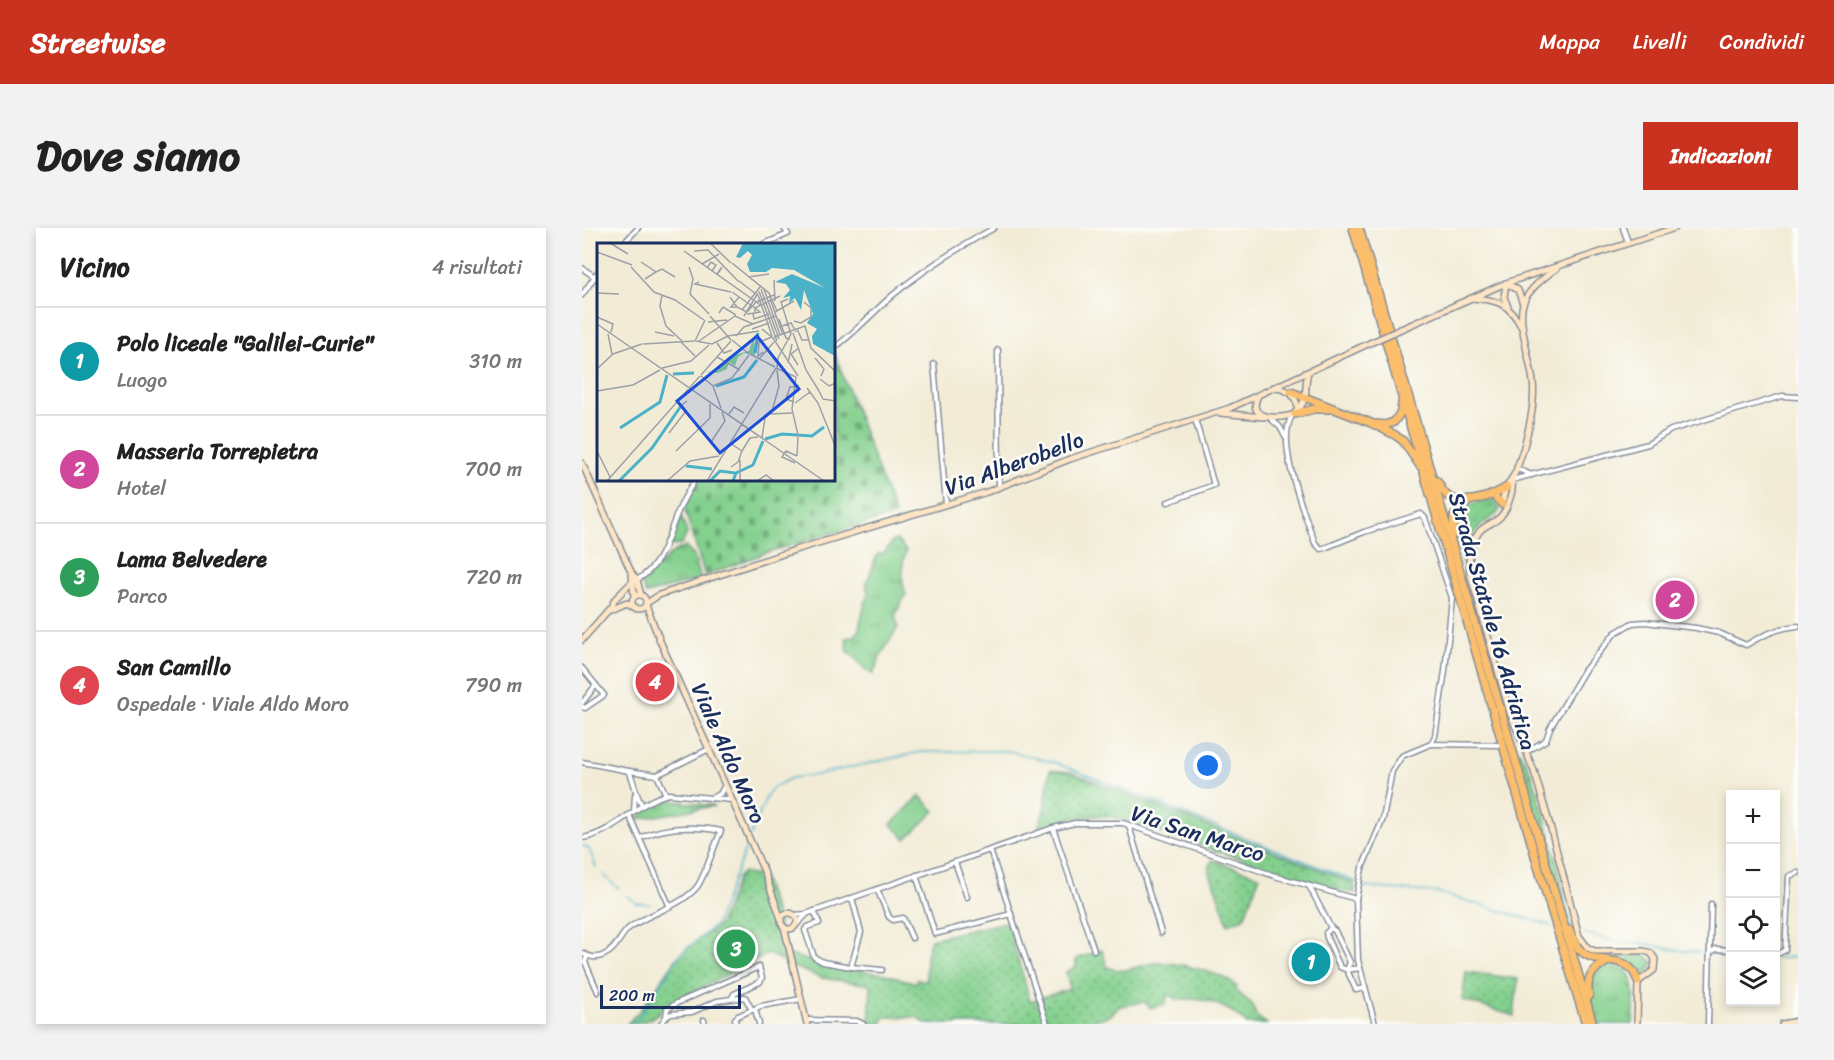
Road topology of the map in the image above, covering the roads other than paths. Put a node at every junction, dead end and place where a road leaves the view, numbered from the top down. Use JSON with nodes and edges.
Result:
{"nodes":[{"id":1,"x":638,"y":228,"type":"edge"},
{"id":2,"x":784,"y":228,"type":"edge"},
{"id":3,"x":994,"y":228,"type":"edge"},
{"id":4,"x":1353,"y":228,"type":"edge"},
{"id":5,"x":1359,"y":228,"type":"edge"},
{"id":6,"x":1623,"y":228,"type":"edge"},
{"id":7,"x":1675,"y":228,"type":"edge"},
{"id":8,"x":1628,"y":242,"type":"junction"},
{"id":9,"x":624,"y":243,"type":"edge"},
{"id":10,"x":766,"y":243,"type":"edge"},
{"id":11,"x":1563,"y":264,"type":"junction"},
{"id":12,"x":582,"y":268,"type":"edge"},
{"id":13,"x":596,"y":278,"type":"edge"},
{"id":14,"x":1506,"y":283,"type":"junction"},
{"id":15,"x":582,"y":295,"type":"edge"},
{"id":16,"x":1471,"y":298,"type":"junction"},
{"id":17,"x":1523,"y":304,"type":"junction"},
{"id":18,"x":1508,"y":307,"type":"junction"},
{"id":19,"x":1524,"y":332,"type":"junction"},
{"id":20,"x":836,"y":346,"type":"edge"},
{"id":21,"x":998,"y":350,"type":"dead end"},
{"id":22,"x":934,"y":364,"type":"dead end"},
{"id":23,"x":1308,"y":372,"type":"junction"},
{"id":24,"x":1274,"y":387,"type":"junction"},
{"id":25,"x":1291,"y":392,"type":"junction"},
{"id":26,"x":1258,"y":394,"type":"junction"},
{"id":27,"x":1401,"y":394,"type":"junction"},
{"id":28,"x":1798,"y":397,"type":"edge"},
{"id":29,"x":1306,"y":398,"type":"junction"},
{"id":30,"x":1333,"y":409,"type":"junction"},
{"id":31,"x":1215,"y":412,"type":"junction"},
{"id":32,"x":1295,"y":413,"type":"junction"},
{"id":33,"x":1269,"y":418,"type":"junction"},
{"id":34,"x":1195,"y":419,"type":"junction"},
{"id":35,"x":1371,"y":423,"type":"junction"},
{"id":36,"x":1287,"y":439,"type":"junction"},
{"id":37,"x":1428,"y":462,"type":"junction"},
{"id":38,"x":582,"y":463,"type":"edge"},
{"id":39,"x":1517,"y":469,"type":"junction"},
{"id":40,"x":1533,"y":476,"type":"junction"},
{"id":41,"x":1512,"y":480,"type":"junction"},
{"id":42,"x":1427,"y":481,"type":"junction"},
{"id":43,"x":694,"y":482,"type":"edge"},
{"id":44,"x":999,"y":487,"type":"junction"},
{"id":45,"x":1507,"y":487,"type":"junction"},
{"id":46,"x":1492,"y":494,"type":"junction"},
{"id":47,"x":1470,"y":500,"type":"junction"},
{"id":48,"x":1168,"y":502,"type":"dead end"},
{"id":49,"x":946,"y":504,"type":"junction"},
{"id":50,"x":1503,"y":508,"type":"junction"},
{"id":51,"x":1455,"y":551,"type":"junction"},
{"id":52,"x":635,"y":581,"type":"junction"},
{"id":53,"x":659,"y":595,"type":"junction"},
{"id":54,"x":643,"y":596,"type":"junction"},
{"id":55,"x":634,"y":597,"type":"junction"},
{"id":56,"x":646,"y":604,"type":"junction"},
{"id":57,"x":636,"y":608,"type":"junction"},
{"id":58,"x":608,"y":610,"type":"junction"},
{"id":59,"x":654,"y":623,"type":"junction"},
{"id":60,"x":1798,"y":626,"type":"edge"},
{"id":61,"x":582,"y":640,"type":"edge"},
{"id":62,"x":582,"y":668,"type":"edge"},
{"id":63,"x":596,"y":685,"type":"junction"},
{"id":64,"x":582,"y":705,"type":"edge"},
{"id":65,"x":1431,"y":744,"type":"junction"},
{"id":66,"x":1499,"y":745,"type":"dead end"},
{"id":67,"x":709,"y":749,"type":"junction"},
{"id":68,"x":1526,"y":752,"type":"junction"},
{"id":69,"x":582,"y":762,"type":"edge"},
{"id":70,"x":629,"y":771,"type":"junction"},
{"id":71,"x":657,"y":775,"type":"junction"},
{"id":72,"x":725,"y":784,"type":"junction"},
{"id":73,"x":635,"y":794,"type":"junction"},
{"id":74,"x":666,"y":795,"type":"junction"},
{"id":75,"x":709,"y":798,"type":"junction"},
{"id":76,"x":732,"y":801,"type":"junction"},
{"id":77,"x":642,"y":805,"type":"junction"},
{"id":78,"x":634,"y":811,"type":"junction"},
{"id":79,"x":629,"y":815,"type":"junction"},
{"id":80,"x":1533,"y":822,"type":"junction"},
{"id":81,"x":1129,"y":825,"type":"junction"},
{"id":82,"x":1053,"y":828,"type":"junction"},
{"id":83,"x":582,"y":838,"type":"edge"},
{"id":84,"x":639,"y":838,"type":"junction"},
{"id":85,"x":990,"y":850,"type":"junction"},
{"id":86,"x":955,"y":862,"type":"junction"},
{"id":87,"x":1798,"y":873,"type":"edge"},
{"id":88,"x":916,"y":875,"type":"junction"},
{"id":89,"x":1308,"y":885,"type":"junction"},
{"id":90,"x":877,"y":889,"type":"junction"},
{"id":91,"x":774,"y":897,"type":"junction"},
{"id":92,"x":967,"y":897,"type":"dead end"},
{"id":93,"x":852,"y":898,"type":"junction"},
{"id":94,"x":1356,"y":899,"type":"junction"},
{"id":95,"x":1711,"y":904,"type":"dead end"},
{"id":96,"x":670,"y":907,"type":"junction"},
{"id":97,"x":814,"y":911,"type":"junction"},
{"id":98,"x":792,"y":914,"type":"junction"},
{"id":99,"x":806,"y":914,"type":"junction"},
{"id":100,"x":1011,"y":914,"type":"junction"},
{"id":101,"x":781,"y":919,"type":"junction"},
{"id":102,"x":795,"y":926,"type":"junction"},
{"id":103,"x":784,"y":927,"type":"junction"},
{"id":104,"x":1331,"y":928,"type":"junction"},
{"id":105,"x":1161,"y":933,"type":"dead end"},
{"id":106,"x":912,"y":938,"type":"dead end"},
{"id":107,"x":789,"y":950,"type":"junction"},
{"id":108,"x":1094,"y":950,"type":"dead end"},
{"id":109,"x":1726,"y":950,"type":"edge"},
{"id":110,"x":1710,"y":952,"type":"junction"},
{"id":111,"x":1780,"y":953,"type":"edge"},
{"id":112,"x":584,"y":954,"type":"edge"},
{"id":113,"x":1612,"y":960,"type":"junction"},
{"id":114,"x":851,"y":967,"type":"junction"},
{"id":115,"x":1360,"y":968,"type":"junction"},
{"id":116,"x":882,"y":970,"type":"dead end"},
{"id":117,"x":1347,"y":970,"type":"junction"},
{"id":118,"x":1638,"y":982,"type":"junction"},
{"id":119,"x":1365,"y":988,"type":"junction"},
{"id":120,"x":598,"y":992,"type":"dead end"},
{"id":121,"x":732,"y":998,"type":"junction"},
{"id":122,"x":801,"y":999,"type":"junction"},
{"id":123,"x":754,"y":1009,"type":"junction"},
{"id":124,"x":666,"y":1017,"type":"junction"},
{"id":125,"x":1798,"y":1021,"type":"edge"},
{"id":126,"x":806,"y":1022,"type":"edge"},
{"id":127,"x":1586,"y":1022,"type":"edge"},
{"id":128,"x":1638,"y":1022,"type":"edge"},
{"id":129,"x":1046,"y":1023,"type":"edge"},
{"id":130,"x":661,"y":1024,"type":"edge"},
{"id":131,"x":736,"y":1024,"type":"edge"},
{"id":132,"x":759,"y":1024,"type":"edge"},
{"id":133,"x":863,"y":1024,"type":"edge"},
{"id":134,"x":1375,"y":1024,"type":"edge"},
{"id":135,"x":1595,"y":1024,"type":"edge"},
{"id":136,"x":1708,"y":1024,"type":"edge"},
{"id":137,"x":1782,"y":1024,"type":"edge"}],
"edges":[{"from":1,"to":9,"type":"street"},
{"from":2,"to":10,"type":"street"},
{"from":3,"to":20,"type":"street"},
{"from":4,"to":27,"type":"highway","name":"Strada Statale 16 Adriatica"},
{"from":5,"to":37,"type":"highway","name":"Strada Statale 16 Adriatica"},
{"from":6,"to":8,"type":"street"},
{"from":7,"to":8,"type":"main road","name":"Via Alberobello"},
{"from":8,"to":11,"type":"main road","name":"Via Alberobello"},
{"from":11,"to":14,"type":"main road","name":"Via Alberobello"},
{"from":11,"to":17,"type":"main road"},
{"from":12,"to":13,"type":"street"},
{"from":13,"to":15,"type":"street"},
{"from":14,"to":16,"type":"main road","name":"Via Alberobello"},
{"from":14,"to":17,"type":"main road"},
{"from":14,"to":18,"type":"main road"},
{"from":16,"to":18,"type":"main road"},
{"from":16,"to":23,"type":"main road","name":"Via Alberobello","bridge":true},
{"from":17,"to":19,"type":"main road"},
{"from":18,"to":19,"type":"main road"},
{"from":19,"to":39,"type":"main road"},
{"from":21,"to":44,"type":"street"},
{"from":22,"to":49,"type":"street"},
{"from":23,"to":24,"type":"main road","name":"Via Alberobello"},
{"from":23,"to":29,"type":"main road"},
{"from":24,"to":25,"type":"main road"},
{"from":24,"to":26,"type":"main road","name":"Via Alberobello"},
{"from":25,"to":29,"type":"highway"},
{"from":25,"to":32,"type":"main road"},
{"from":26,"to":31,"type":"main road","name":"Via Alberobello"},
{"from":26,"to":33,"type":"main road"},
{"from":27,"to":35,"type":"highway"},
{"from":27,"to":42,"type":"highway","name":"Strada Statale 16 Adriatica"},
{"from":28,"to":40,"type":"street"},
{"from":29,"to":30,"type":"highway"},
{"from":29,"to":32,"type":"main road"},
{"from":30,"to":32,"type":"highway"},
{"from":30,"to":35,"type":"highway"},
{"from":31,"to":33,"type":"main road"},
{"from":31,"to":34,"type":"main road","name":"Via Alberobello"},
{"from":32,"to":33,"type":"main road"},
{"from":32,"to":36,"type":"street"},
{"from":33,"to":36,"type":"street"},
{"from":34,"to":44,"type":"main road","name":"Via Alberobello"},
{"from":34,"to":48,"type":"street"},
{"from":35,"to":42,"type":"highway"},
{"from":36,"to":65,"type":"street"},
{"from":37,"to":47,"type":"highway"},
{"from":37,"to":51,"type":"highway","name":"Strada Statale 16 Adriatica"},
{"from":38,"to":52,"type":"main road"},
{"from":39,"to":40,"type":"street"},
{"from":39,"to":41,"type":"main road"},
{"from":40,"to":41,"type":"street"},
{"from":41,"to":45,"type":"main road"},
{"from":41,"to":50,"type":"main road"},
{"from":42,"to":127,"type":"highway","name":"Strada Statale 16 Adriatica"},
{"from":43,"to":52,"type":"street"},
{"from":44,"to":49,"type":"main road","name":"Via Alberobello"},
{"from":45,"to":46,"type":"highway"},
{"from":45,"to":50,"type":"main road"},
{"from":46,"to":47,"type":"highway"},
{"from":46,"to":50,"type":"highway"},
{"from":47,"to":51,"type":"highway"},
{"from":49,"to":53,"type":"main road","name":"Via Alberobello"},
{"from":50,"to":68,"type":"main road"},
{"from":51,"to":80,"type":"highway","name":"Strada Statale 16 Adriatica"},
{"from":52,"to":54,"type":"main road"},
{"from":52,"to":55,"type":"main road"},
{"from":52,"to":58,"type":"main road"},
{"from":53,"to":54,"type":"main road"},
{"from":53,"to":56,"type":"main road"},
{"from":54,"to":55,"type":"main road"},
{"from":54,"to":56,"type":"main road"},
{"from":55,"to":57,"type":"main road"},
{"from":55,"to":58,"type":"main road"},
{"from":56,"to":57,"type":"main road"},
{"from":56,"to":59,"type":"main road","name":"Viale Aldo Moro"},
{"from":57,"to":58,"type":"main road"},
{"from":57,"to":59,"type":"main road"},
{"from":58,"to":61,"type":"main road"},
{"from":59,"to":67,"type":"main road","name":"Viale Aldo Moro"},
{"from":60,"to":68,"type":"street"},
{"from":62,"to":63,"type":"street"},
{"from":63,"to":64,"type":"street"},
{"from":63,"to":64,"type":"street"},
{"from":65,"to":66,"type":"street"},
{"from":65,"to":94,"type":"street"},
{"from":67,"to":71,"type":"street"},
{"from":67,"to":72,"type":"main road","name":"Viale Aldo Moro"},
{"from":68,"to":118,"type":"main road"},
{"from":69,"to":70,"type":"street"},
{"from":70,"to":71,"type":"street"},
{"from":70,"to":73,"type":"street"},
{"from":71,"to":74,"type":"street"},
{"from":72,"to":75,"type":"street"},
{"from":72,"to":76,"type":"main road","name":"Viale Aldo Moro"},
{"from":73,"to":77,"type":"street"},
{"from":73,"to":78,"type":"street"},
{"from":74,"to":75,"type":"street"},
{"from":74,"to":77,"type":"street"},
{"from":75,"to":76,"type":"street"},
{"from":76,"to":91,"type":"main road","name":"Viale Aldo Moro"},
{"from":77,"to":78,"type":"street"},
{"from":78,"to":79,"type":"street"},
{"from":79,"to":83,"type":"street"},
{"from":79,"to":84,"type":"street"},
{"from":80,"to":113,"type":"highway"},
{"from":80,"to":135,"type":"highway","name":"Strada Statale 16 Adriatica"},
{"from":81,"to":82,"type":"street","name":"Via San Marco"},
{"from":81,"to":89,"type":"street","name":"Via San Marco"},
{"from":81,"to":105,"type":"street"},
{"from":82,"to":85,"type":"street","name":"Via San Marco"},
{"from":82,"to":108,"type":"street"},
{"from":84,"to":96,"type":"street"},
{"from":84,"to":96,"type":"street"},
{"from":85,"to":86,"type":"street","name":"Via San Marco"},
{"from":85,"to":100,"type":"street"},
{"from":86,"to":88,"type":"street","name":"Via San Marco"},
{"from":86,"to":92,"type":"street"},
{"from":87,"to":111,"type":"street"},
{"from":88,"to":90,"type":"street","name":"Via San Marco"},
{"from":88,"to":100,"type":"street"},
{"from":89,"to":94,"type":"street","name":"Via San Marco"},
{"from":89,"to":104,"type":"street"},
{"from":90,"to":93,"type":"street","name":"Via San Marco"},
{"from":90,"to":106,"type":"street"},
{"from":91,"to":98,"type":"main road","name":"Viale Aldo Moro"},
{"from":91,"to":101,"type":"main road","name":"Viale Aldo Moro"},
{"from":93,"to":97,"type":"street","name":"Via San Marco"},
{"from":93,"to":114,"type":"street"},
{"from":94,"to":115,"type":"street"},
{"from":95,"to":110,"type":"street"},
{"from":96,"to":112,"type":"street"},
{"from":97,"to":99,"type":"street","name":"Via San Marco"},
{"from":97,"to":114,"type":"street"},
{"from":98,"to":99,"type":"street","name":"Via San Marco"},
{"from":98,"to":101,"type":"main road"},
{"from":98,"to":102,"type":"main road"},
{"from":99,"to":102,"type":"street","name":"Via San Marco"},
{"from":100,"to":129,"type":"street"},
{"from":101,"to":103,"type":"main road"},
{"from":102,"to":103,"type":"main road"},
{"from":102,"to":107,"type":"main road"},
{"from":103,"to":107,"type":"main road"},
{"from":104,"to":117,"type":"street"},
{"from":104,"to":117,"type":"street"},
{"from":107,"to":122,"type":"main road"},
{"from":109,"to":110,"type":"street"},
{"from":110,"to":136,"type":"street"},
{"from":112,"to":120,"type":"street"},
{"from":113,"to":118,"type":"highway"},
{"from":113,"to":135,"type":"highway"},
{"from":114,"to":116,"type":"street"},
{"from":115,"to":117,"type":"street"},
{"from":115,"to":119,"type":"street"},
{"from":117,"to":119,"type":"street"},
{"from":118,"to":128,"type":"main road"},
{"from":119,"to":134,"type":"street"},
{"from":121,"to":123,"type":"street"},
{"from":121,"to":124,"type":"street"},
{"from":121,"to":124,"type":"street"},
{"from":122,"to":123,"type":"street"},
{"from":122,"to":126,"type":"main road"},
{"from":123,"to":131,"type":"street"},
{"from":123,"to":132,"type":"street"},
{"from":124,"to":130,"type":"street"},
{"from":125,"to":137,"type":"main road"},
{"from":126,"to":133,"type":"street"}]}
